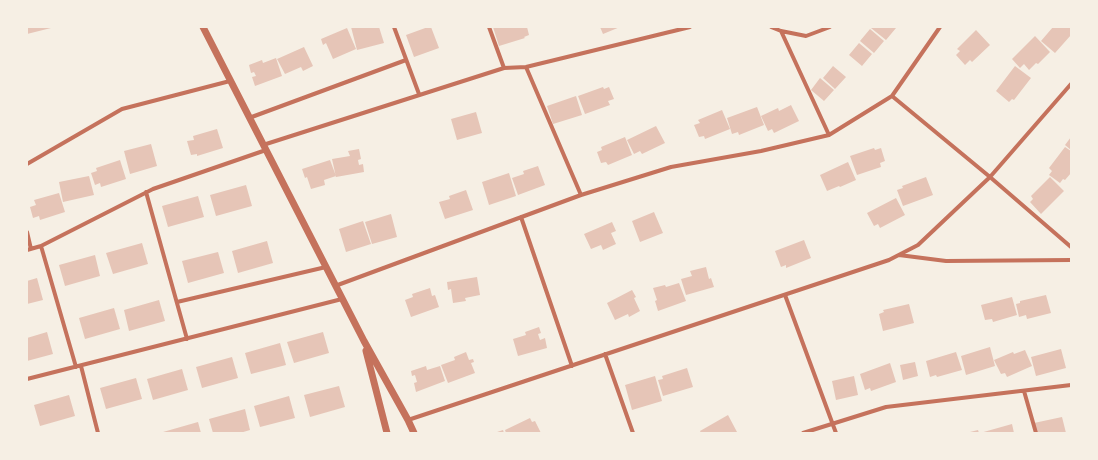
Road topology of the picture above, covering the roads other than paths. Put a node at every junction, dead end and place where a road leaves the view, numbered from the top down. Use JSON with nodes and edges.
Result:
{"nodes":[{"id":1,"x":203,"y":27,"type":"edge"},
{"id":2,"x":394,"y":27,"type":"edge"},
{"id":3,"x":489,"y":27,"type":"edge"},
{"id":4,"x":690,"y":27,"type":"edge"},
{"id":5,"x":771,"y":27,"type":"edge"},
{"id":6,"x":830,"y":27,"type":"edge"},
{"id":7,"x":940,"y":27,"type":"edge"},
{"id":8,"x":781,"y":31,"type":"junction"},
{"id":9,"x":406,"y":60,"type":"junction"},
{"id":10,"x":526,"y":67,"type":"junction"},
{"id":11,"x":504,"y":68,"type":"junction"},
{"id":12,"x":230,"y":81,"type":"junction"},
{"id":13,"x":1071,"y":84,"type":"edge"},
{"id":14,"x":419,"y":94,"type":"junction"},
{"id":15,"x":892,"y":96,"type":"junction"},
{"id":16,"x":250,"y":118,"type":"junction"},
{"id":17,"x":829,"y":135,"type":"junction"},
{"id":18,"x":265,"y":148,"type":"junction"},
{"id":19,"x":27,"y":164,"type":"edge"},
{"id":20,"x":990,"y":177,"type":"junction"},
{"id":21,"x":146,"y":192,"type":"junction"},
{"id":22,"x":581,"y":195,"type":"junction"},
{"id":23,"x":521,"y":217,"type":"junction"},
{"id":24,"x":27,"y":232,"type":"edge"},
{"id":25,"x":41,"y":246,"type":"junction"},
{"id":26,"x":1071,"y":247,"type":"edge"},
{"id":27,"x":29,"y":250,"type":"edge"},
{"id":28,"x":899,"y":255,"type":"junction"},
{"id":29,"x":1071,"y":260,"type":"edge"},
{"id":30,"x":326,"y":267,"type":"junction"},
{"id":31,"x":335,"y":286,"type":"junction"},
{"id":32,"x":784,"y":295,"type":"junction"},
{"id":33,"x":342,"y":299,"type":"junction"},
{"id":34,"x":177,"y":302,"type":"junction"},
{"id":35,"x":187,"y":339,"type":"junction"},
{"id":36,"x":364,"y":341,"type":"junction"},
{"id":37,"x":604,"y":354,"type":"junction"},
{"id":38,"x":81,"y":366,"type":"junction"},
{"id":39,"x":572,"y":366,"type":"junction"},
{"id":40,"x":76,"y":367,"type":"junction"},
{"id":41,"x":27,"y":379,"type":"edge"},
{"id":42,"x":1071,"y":385,"type":"edge"},
{"id":43,"x":1024,"y":391,"type":"junction"},
{"id":44,"x":408,"y":420,"type":"junction"},
{"id":45,"x":832,"y":423,"type":"junction"},
{"id":46,"x":98,"y":433,"type":"edge"},
{"id":47,"x":386,"y":433,"type":"edge"},
{"id":48,"x":414,"y":433,"type":"edge"},
{"id":49,"x":633,"y":433,"type":"edge"},
{"id":50,"x":803,"y":433,"type":"edge"},
{"id":51,"x":836,"y":433,"type":"edge"},
{"id":52,"x":1036,"y":433,"type":"edge"}],
"edges":[{"from":1,"to":12,"type":"street"},
{"from":2,"to":9,"type":"street"},
{"from":3,"to":11,"type":"street"},
{"from":4,"to":10,"type":"street"},
{"from":5,"to":8,"type":"street"},
{"from":6,"to":8,"type":"street"},
{"from":7,"to":15,"type":"street"},
{"from":8,"to":17,"type":"street"},
{"from":9,"to":14,"type":"street"},
{"from":9,"to":16,"type":"street"},
{"from":10,"to":11,"type":"street"},
{"from":10,"to":22,"type":"street"},
{"from":11,"to":14,"type":"street"},
{"from":12,"to":16,"type":"street"},
{"from":12,"to":19,"type":"street"},
{"from":13,"to":20,"type":"street"},
{"from":14,"to":18,"type":"street"},
{"from":15,"to":17,"type":"street"},
{"from":15,"to":20,"type":"street"},
{"from":16,"to":18,"type":"street"},
{"from":17,"to":22,"type":"street"},
{"from":18,"to":21,"type":"street"},
{"from":18,"to":30,"type":"street"},
{"from":20,"to":26,"type":"street"},
{"from":20,"to":28,"type":"street"},
{"from":21,"to":25,"type":"street"},
{"from":21,"to":34,"type":"street"},
{"from":22,"to":23,"type":"street"},
{"from":23,"to":31,"type":"street"},
{"from":23,"to":39,"type":"street"},
{"from":24,"to":27,"type":"street"},
{"from":25,"to":27,"type":"street"},
{"from":25,"to":40,"type":"street"},
{"from":28,"to":29,"type":"street"},
{"from":28,"to":32,"type":"street"},
{"from":30,"to":31,"type":"street"},
{"from":30,"to":34,"type":"street"},
{"from":31,"to":33,"type":"street"},
{"from":32,"to":37,"type":"street"},
{"from":32,"to":45,"type":"street"},
{"from":33,"to":35,"type":"street"},
{"from":33,"to":36,"type":"street"},
{"from":34,"to":35,"type":"street"},
{"from":35,"to":38,"type":"street"},
{"from":36,"to":44,"type":"street"},
{"from":36,"to":47,"type":"street"},
{"from":37,"to":39,"type":"street"},
{"from":37,"to":49,"type":"street"},
{"from":38,"to":40,"type":"street"},
{"from":38,"to":46,"type":"street"},
{"from":39,"to":44,"type":"street"},
{"from":40,"to":41,"type":"street"},
{"from":42,"to":43,"type":"street"},
{"from":43,"to":45,"type":"street"},
{"from":43,"to":52,"type":"street"},
{"from":44,"to":48,"type":"street"},
{"from":45,"to":50,"type":"street"},
{"from":45,"to":51,"type":"street"}]}
